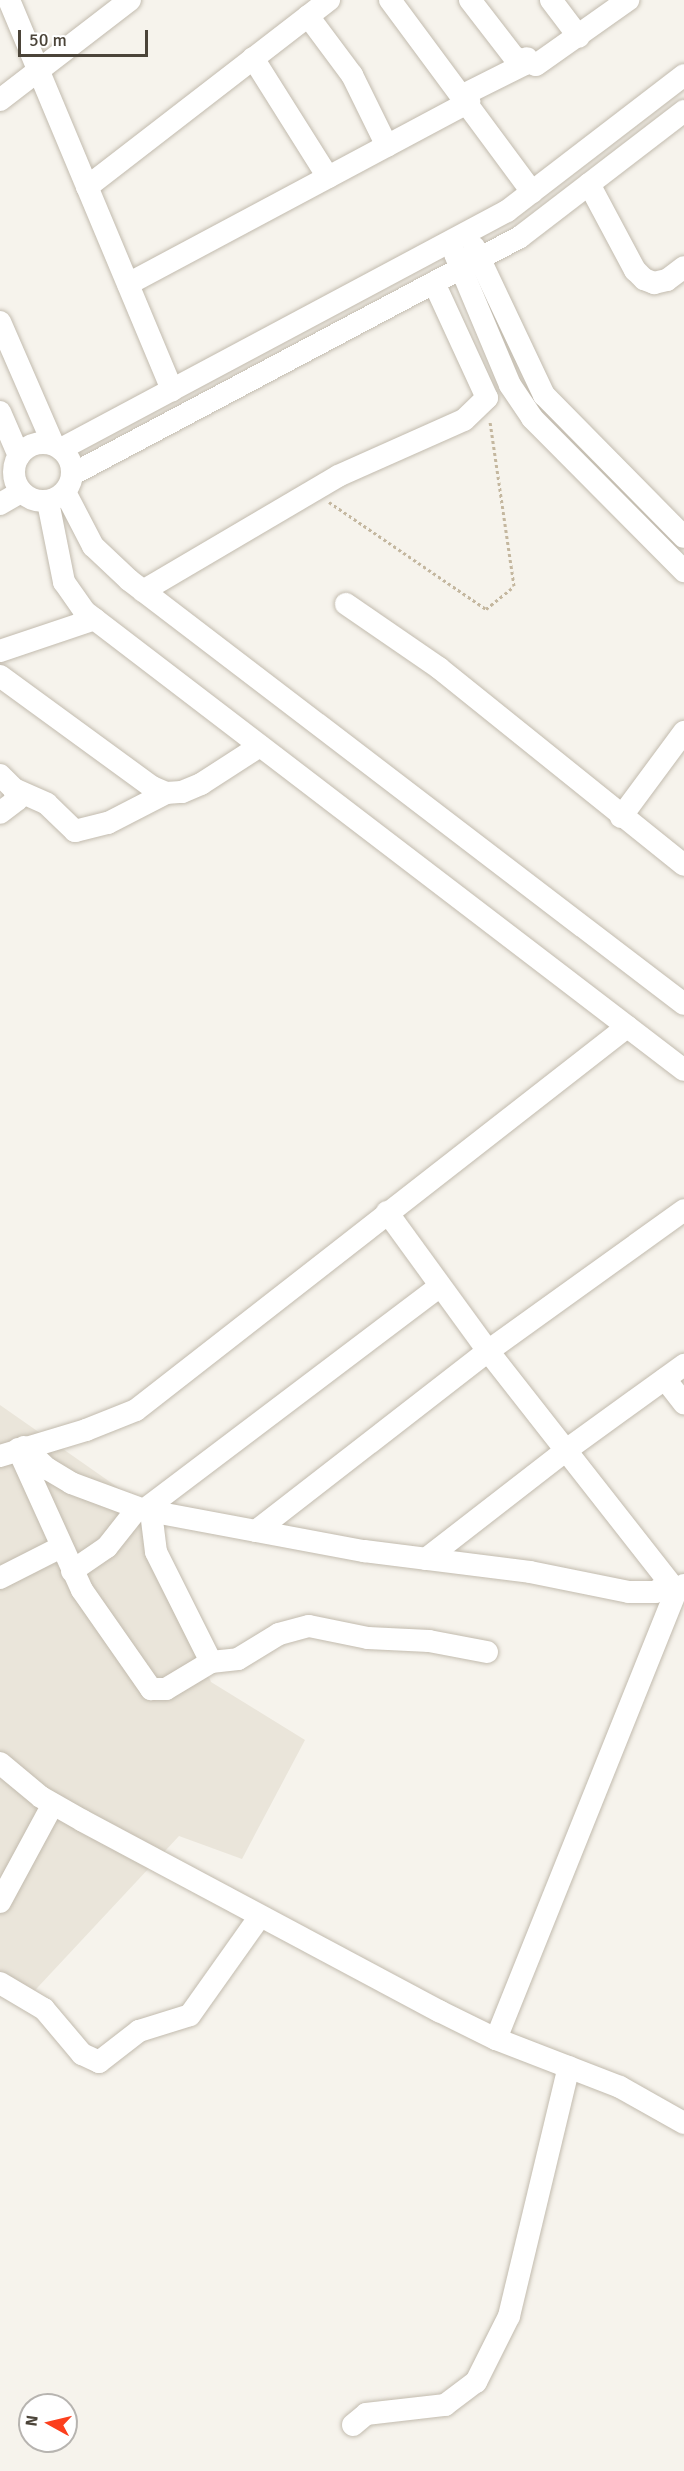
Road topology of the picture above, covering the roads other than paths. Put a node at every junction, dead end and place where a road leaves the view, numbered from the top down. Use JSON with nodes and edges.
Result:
{"nodes":[{"id":1,"x":9,"y":0,"type":"edge"},
{"id":2,"x":130,"y":0,"type":"edge"},
{"id":3,"x":329,"y":0,"type":"edge"},
{"id":4,"x":390,"y":0,"type":"edge"},
{"id":5,"x":470,"y":0,"type":"edge"},
{"id":6,"x":551,"y":0,"type":"edge"},
{"id":7,"x":628,"y":0,"type":"edge"},
{"id":8,"x":308,"y":16,"type":"junction"},
{"id":9,"x":579,"y":37,"type":"junction"},
{"id":10,"x":253,"y":58,"type":"junction"},
{"id":11,"x":526,"y":61,"type":"junction"},
{"id":12,"x":39,"y":70,"type":"junction"},
{"id":13,"x":684,"y":75,"type":"edge"},
{"id":14,"x":466,"y":98,"type":"junction"},
{"id":15,"x":0,"y":100,"type":"edge"},
{"id":16,"x":684,"y":111,"type":"edge"},
{"id":17,"x":387,"y":146,"type":"junction"},
{"id":18,"x":328,"y":177,"type":"junction"},
{"id":19,"x":589,"y":184,"type":"junction"},
{"id":20,"x":87,"y":187,"type":"junction"},
{"id":21,"x":532,"y":192,"type":"junction"},
{"id":22,"x":458,"y":237,"type":"junction"},
{"id":23,"x":471,"y":264,"type":"junction"},
{"id":24,"x":684,"y":267,"type":"edge"},
{"id":25,"x":434,"y":283,"type":"junction"},
{"id":26,"x":128,"y":284,"type":"junction"},
{"id":27,"x":0,"y":322,"type":"edge"},
{"id":28,"x":172,"y":390,"type":"junction"},
{"id":29,"x":0,"y":412,"type":"edge"},
{"id":30,"x":57,"y":446,"type":"junction"},
{"id":31,"x":19,"y":456,"type":"junction"},
{"id":32,"x":62,"y":489,"type":"junction"},
{"id":33,"x":21,"y":492,"type":"junction"},
{"id":34,"x":0,"y":504,"type":"edge"},
{"id":35,"x":684,"y":537,"type":"edge"},
{"id":36,"x":684,"y":571,"type":"edge"},
{"id":37,"x":143,"y":591,"type":"junction"},
{"id":38,"x":346,"y":604,"type":"dead end"},
{"id":39,"x":95,"y":619,"type":"junction"},
{"id":40,"x":0,"y":651,"type":"edge"},
{"id":41,"x":0,"y":676,"type":"edge"},
{"id":42,"x":684,"y":732,"type":"edge"},
{"id":43,"x":260,"y":746,"type":"junction"},
{"id":44,"x":7,"y":782,"type":"edge"},
{"id":45,"x":166,"y":793,"type":"junction"},
{"id":46,"x":0,"y":813,"type":"edge"},
{"id":47,"x":621,"y":817,"type":"junction"},
{"id":48,"x":684,"y":865,"type":"edge"},
{"id":49,"x":684,"y":1004,"type":"edge"},
{"id":50,"x":627,"y":1027,"type":"junction"},
{"id":51,"x":684,"y":1070,"type":"edge"},
{"id":52,"x":684,"y":1210,"type":"edge"},
{"id":53,"x":387,"y":1212,"type":"junction"},
{"id":54,"x":440,"y":1286,"type":"junction"},
{"id":55,"x":488,"y":1351,"type":"junction"},
{"id":56,"x":684,"y":1365,"type":"edge"},
{"id":57,"x":666,"y":1379,"type":"junction"},
{"id":58,"x":684,"y":1404,"type":"edge"},
{"id":59,"x":14,"y":1451,"type":"edge"},
{"id":60,"x":565,"y":1451,"type":"junction"},
{"id":61,"x":144,"y":1510,"type":"junction"},
{"id":62,"x":256,"y":1531,"type":"junction"},
{"id":63,"x":61,"y":1547,"type":"junction"},
{"id":64,"x":426,"y":1559,"type":"junction"},
{"id":65,"x":72,"y":1571,"type":"junction"},
{"id":66,"x":0,"y":1578,"type":"edge"},
{"id":67,"x":677,"y":1586,"type":"edge"},
{"id":68,"x":487,"y":1653,"type":"dead end"},
{"id":69,"x":211,"y":1662,"type":"junction"},
{"id":70,"x":0,"y":1764,"type":"edge"},
{"id":71,"x":53,"y":1804,"type":"junction"},
{"id":72,"x":0,"y":1902,"type":"edge"},
{"id":73,"x":260,"y":1916,"type":"junction"},
{"id":74,"x":0,"y":1983,"type":"edge"},
{"id":75,"x":496,"y":2039,"type":"junction"},
{"id":76,"x":569,"y":2067,"type":"junction"},
{"id":77,"x":684,"y":2123,"type":"edge"},
{"id":78,"x":353,"y":2425,"type":"dead end"}],
"edges":[{"from":1,"to":12,"type":"street"},
{"from":2,"to":12,"type":"street"},
{"from":3,"to":8,"type":"street"},
{"from":4,"to":14,"type":"street"},
{"from":5,"to":11,"type":"street"},
{"from":6,"to":9,"type":"street"},
{"from":7,"to":9,"type":"street"},
{"from":8,"to":10,"type":"street"},
{"from":8,"to":17,"type":"street"},
{"from":9,"to":11,"type":"street"},
{"from":10,"to":18,"type":"street"},
{"from":10,"to":20,"type":"street"},
{"from":11,"to":14,"type":"street"},
{"from":12,"to":15,"type":"street"},
{"from":12,"to":20,"type":"street"},
{"from":13,"to":21,"type":"street"},
{"from":14,"to":17,"type":"street"},
{"from":14,"to":21,"type":"street"},
{"from":16,"to":19,"type":"street"},
{"from":17,"to":18,"type":"street"},
{"from":18,"to":26,"type":"street"},
{"from":19,"to":23,"type":"street"},
{"from":19,"to":24,"type":"street"},
{"from":20,"to":26,"type":"street"},
{"from":21,"to":22,"type":"street"},
{"from":22,"to":23,"type":"street"},
{"from":22,"to":28,"type":"street"},
{"from":23,"to":25,"type":"street"},
{"from":23,"to":35,"type":"street"},
{"from":23,"to":36,"type":"street"},
{"from":25,"to":32,"type":"street"},
{"from":25,"to":37,"type":"street"},
{"from":26,"to":28,"type":"street"},
{"from":27,"to":30,"type":"street"},
{"from":28,"to":30,"type":"street"},
{"from":29,"to":31,"type":"street"},
{"from":30,"to":31,"type":"street"},
{"from":30,"to":32,"type":"street"},
{"from":31,"to":33,"type":"street"},
{"from":32,"to":33,"type":"street"},
{"from":32,"to":37,"type":"street"},
{"from":32,"to":39,"type":"street"},
{"from":33,"to":34,"type":"street"},
{"from":37,"to":49,"type":"street"},
{"from":38,"to":47,"type":"street"},
{"from":39,"to":40,"type":"street"},
{"from":39,"to":43,"type":"street"},
{"from":41,"to":45,"type":"street"},
{"from":42,"to":47,"type":"street"},
{"from":43,"to":45,"type":"street"},
{"from":43,"to":50,"type":"street"},
{"from":44,"to":45,"type":"street"},
{"from":44,"to":46,"type":"street"},
{"from":47,"to":48,"type":"street"},
{"from":50,"to":51,"type":"street"},
{"from":50,"to":53,"type":"street"},
{"from":52,"to":55,"type":"street"},
{"from":53,"to":54,"type":"street"},
{"from":53,"to":59,"type":"street"},
{"from":54,"to":55,"type":"street"},
{"from":54,"to":61,"type":"street"},
{"from":55,"to":60,"type":"street"},
{"from":55,"to":62,"type":"street"},
{"from":56,"to":57,"type":"street"},
{"from":57,"to":58,"type":"street"},
{"from":57,"to":60,"type":"street"},
{"from":59,"to":61,"type":"street"},
{"from":59,"to":63,"type":"street"},
{"from":60,"to":64,"type":"street"},
{"from":60,"to":67,"type":"street"},
{"from":61,"to":62,"type":"street"},
{"from":61,"to":65,"type":"street"},
{"from":61,"to":69,"type":"street"},
{"from":62,"to":64,"type":"street"},
{"from":63,"to":65,"type":"street"},
{"from":63,"to":66,"type":"street"},
{"from":64,"to":67,"type":"street"},
{"from":65,"to":69,"type":"street"},
{"from":67,"to":75,"type":"street"},
{"from":68,"to":69,"type":"street"},
{"from":70,"to":71,"type":"street"},
{"from":71,"to":72,"type":"street"},
{"from":71,"to":73,"type":"street"},
{"from":73,"to":74,"type":"street"},
{"from":73,"to":75,"type":"street"},
{"from":75,"to":76,"type":"street"},
{"from":76,"to":77,"type":"street"},
{"from":76,"to":78,"type":"street"}]}
